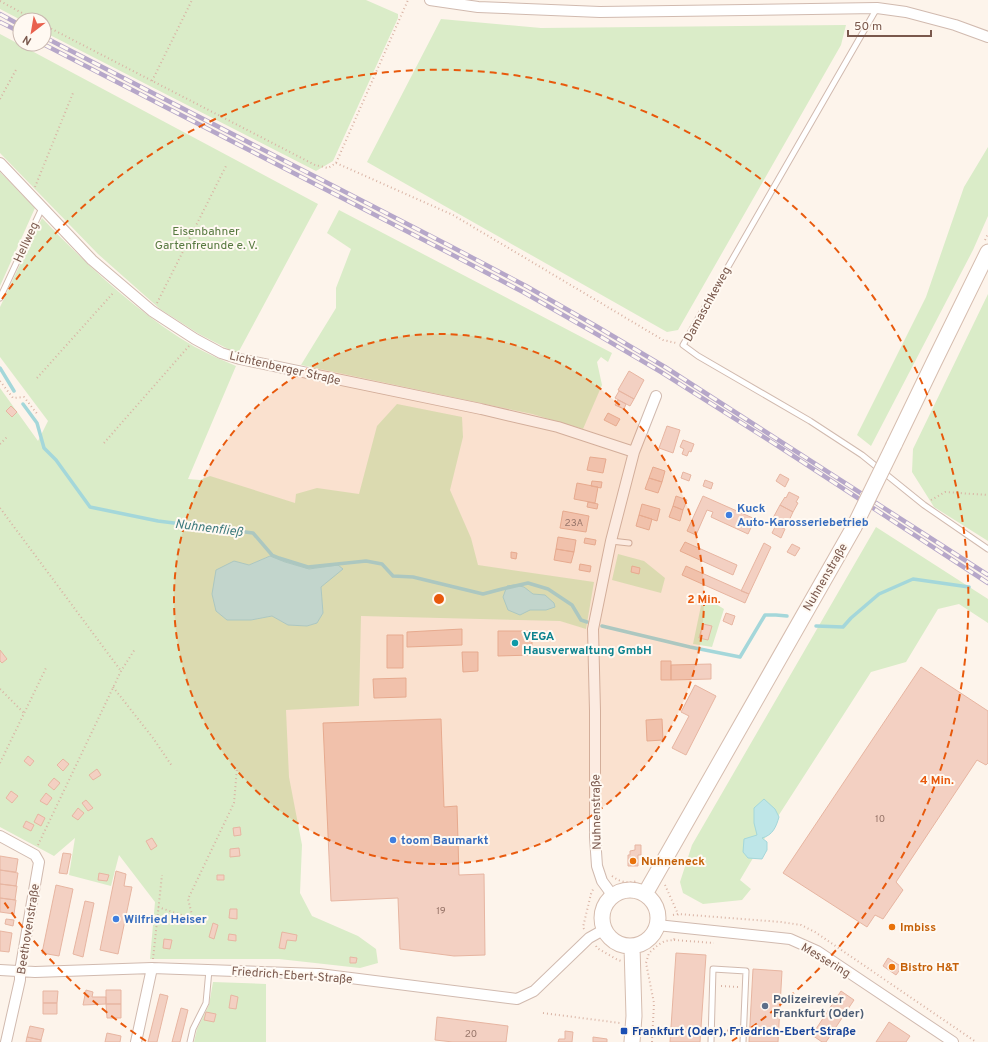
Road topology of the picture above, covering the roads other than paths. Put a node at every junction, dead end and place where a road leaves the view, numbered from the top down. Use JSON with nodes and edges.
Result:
{"nodes":[{"id":1,"x":430,"y":0,"type":"edge"},
{"id":2,"x":888,"y":0,"type":"edge"},
{"id":3,"x":877,"y":8,"type":"junction"},
{"id":4,"x":988,"y":37,"type":"edge"},
{"id":5,"x":0,"y":163,"type":"edge"},
{"id":6,"x":42,"y":208,"type":"junction"},
{"id":7,"x":988,"y":252,"type":"edge"},
{"id":8,"x":0,"y":298,"type":"edge"},
{"id":9,"x":656,"y":396,"type":"dead end"},
{"id":10,"x":634,"y":452,"type":"junction"},
{"id":11,"x":611,"y":541,"type":"junction"},
{"id":12,"x":628,"y":543,"type":"dead end"},
{"id":13,"x":988,"y":549,"type":"edge"},
{"id":14,"x":0,"y":836,"type":"edge"},
{"id":15,"x":642,"y":887,"type":"junction"},
{"id":16,"x":613,"y":896,"type":"junction"},
{"id":17,"x":657,"y":925,"type":"junction"},
{"id":18,"x":605,"y":929,"type":"junction"},
{"id":19,"x":632,"y":946,"type":"junction"},
{"id":20,"x":152,"y":968,"type":"junction"},
{"id":21,"x":0,"y":970,"type":"edge"},
{"id":22,"x":20,"y":970,"type":"junction"},
{"id":23,"x":209,"y":970,"type":"junction"},
{"id":24,"x":6,"y":1042,"type":"edge"},
{"id":25,"x":136,"y":1042,"type":"edge"},
{"id":26,"x":190,"y":1042,"type":"edge"},
{"id":27,"x":632,"y":1042,"type":"edge"},
{"id":28,"x":712,"y":1042,"type":"edge"},
{"id":29,"x":743,"y":1042,"type":"edge"},
{"id":30,"x":953,"y":1042,"type":"edge"}],
"edges":[{"from":1,"to":3,"type":"street"},
{"from":2,"to":3,"type":"street","name":"Damaschkeweg"},
{"from":3,"to":4,"type":"street"},
{"from":3,"to":13,"type":"lane","name":"Damaschkeweg"},
{"from":5,"to":6,"type":"street","name":"Lichtenberger Straße"},
{"from":6,"to":8,"type":"lane","name":"Hellweg"},
{"from":6,"to":10,"type":"street","name":"Lichtenberger Straße"},
{"from":7,"to":15,"type":"main road","name":"Nuhnenstraße","bridge":true},
{"from":9,"to":10,"type":"street","name":"Nuhnenstraße"},
{"from":10,"to":11,"type":"street","name":"Nuhnenstraße"},
{"from":11,"to":12,"type":"lane"},
{"from":11,"to":16,"type":"street","name":"Nuhnenstraße"},
{"from":14,"to":22,"type":"street","name":"Beethovenstraße"},
{"from":15,"to":16,"type":"main road"},
{"from":15,"to":17,"type":"main road"},
{"from":16,"to":18,"type":"main road"},
{"from":17,"to":19,"type":"main road"},
{"from":17,"to":30,"type":"street","name":"Messering"},
{"from":18,"to":19,"type":"main road"},
{"from":18,"to":23,"type":"street","name":"Friedrich-Ebert-Straße"},
{"from":19,"to":27,"type":"main road"},
{"from":20,"to":22,"type":"street","name":"Friedrich-Ebert-Straße"},
{"from":20,"to":23,"type":"street","name":"Friedrich-Ebert-Straße"},
{"from":20,"to":25,"type":"street"},
{"from":21,"to":22,"type":"street","name":"Friedrich-Ebert-Straße"},
{"from":22,"to":24,"type":"street","name":"Beethovenstraße"},
{"from":23,"to":26,"type":"lane"},
{"from":28,"to":29,"type":"lane"}]}
